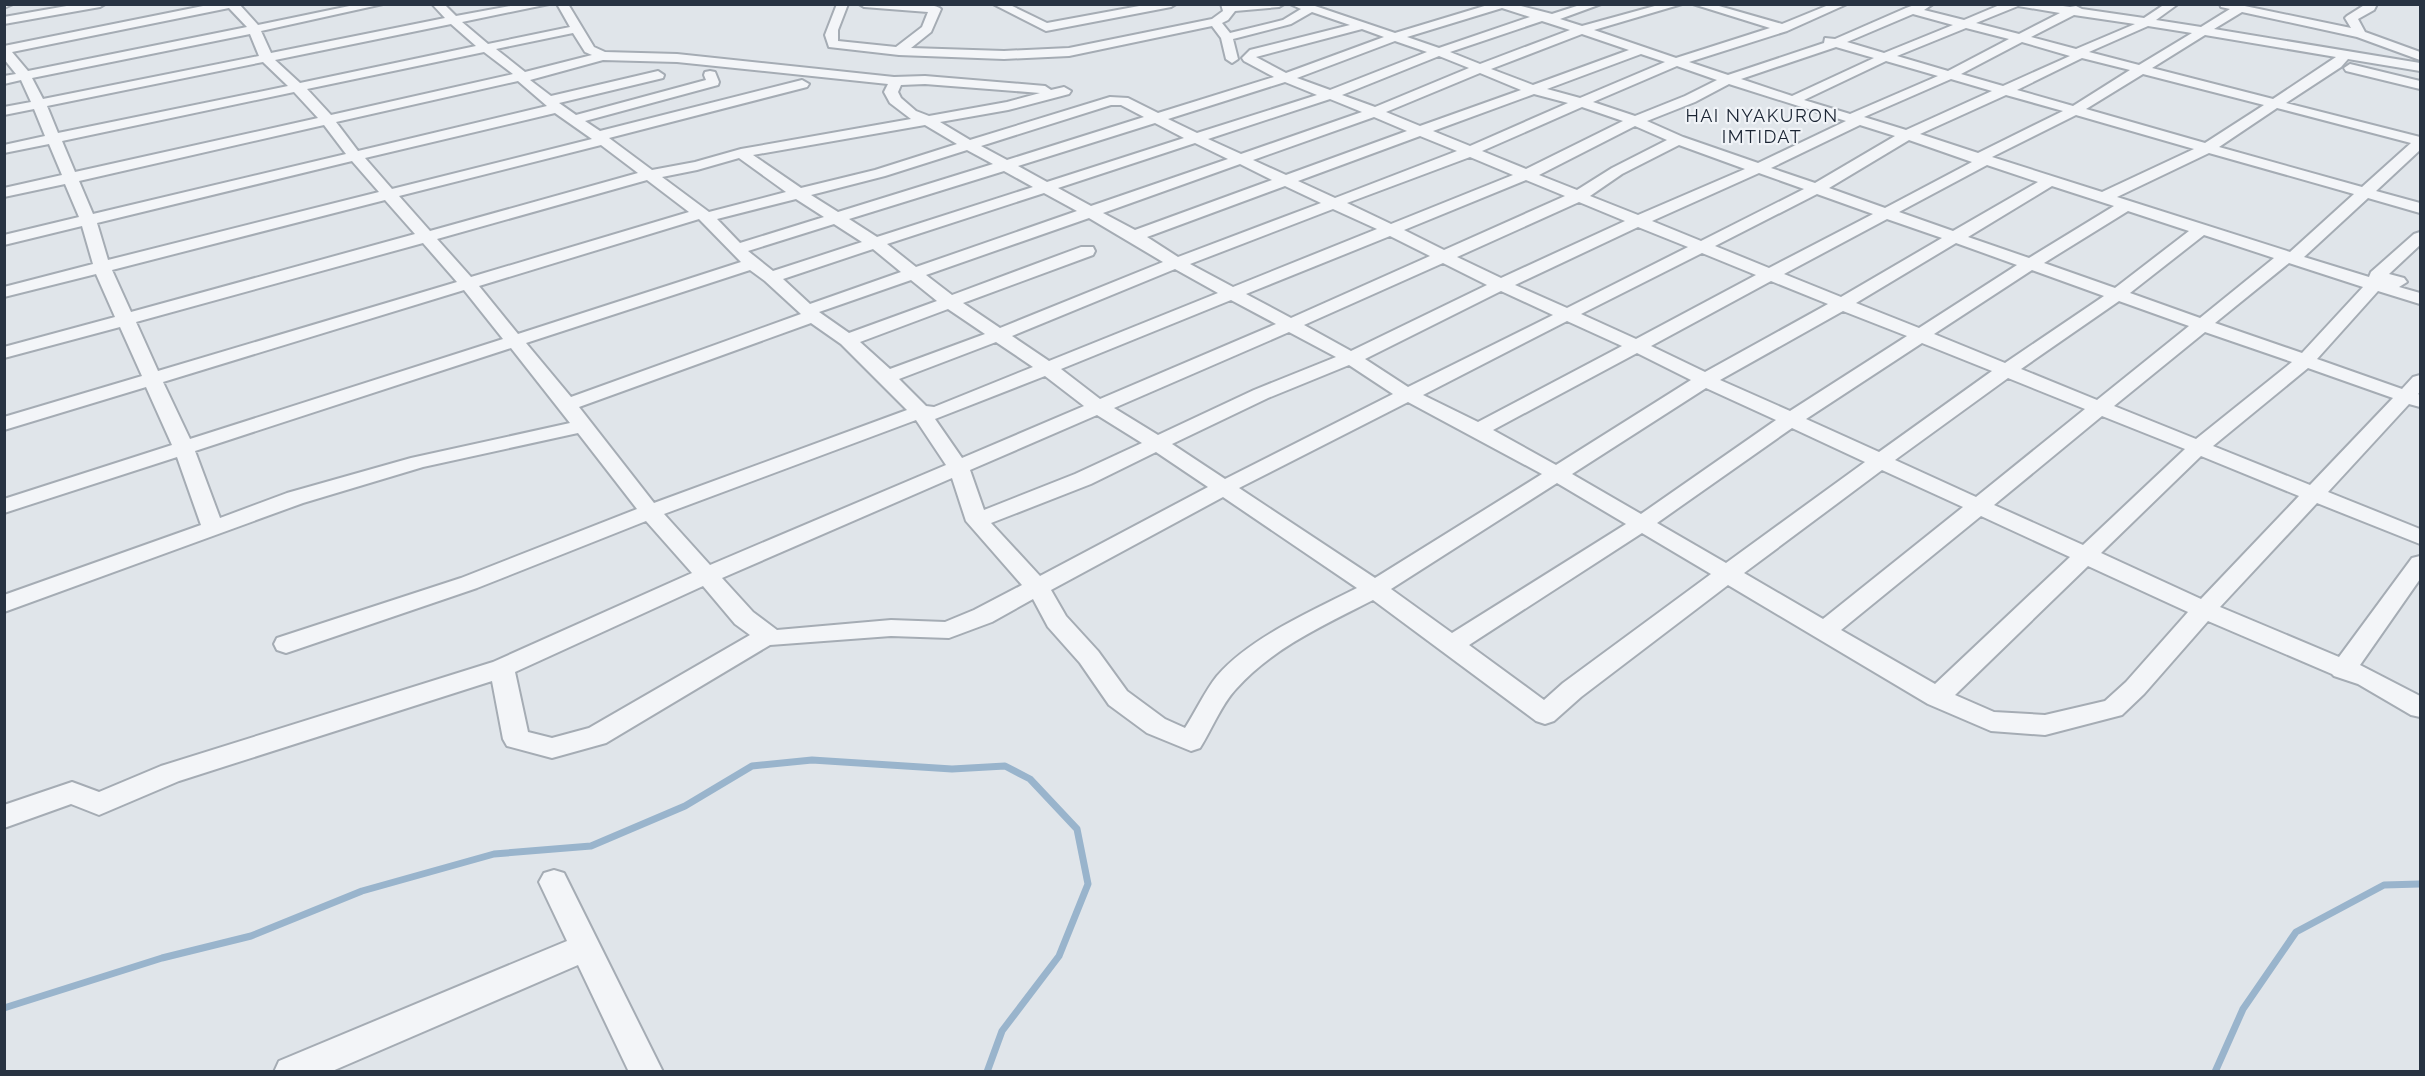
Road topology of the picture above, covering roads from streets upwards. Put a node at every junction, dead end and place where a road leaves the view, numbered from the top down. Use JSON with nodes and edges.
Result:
{"nodes":[{"id":1,"x":100,"y":4,"type":"edge"},
{"id":2,"x":378,"y":4,"type":"edge"},
{"id":3,"x":437,"y":4,"type":"edge"},
{"id":4,"x":544,"y":4,"type":"edge"},
{"id":5,"x":562,"y":4,"type":"edge"},
{"id":6,"x":843,"y":4,"type":"edge"},
{"id":7,"x":864,"y":4,"type":"edge"},
{"id":8,"x":998,"y":4,"type":"edge"},
{"id":9,"x":1172,"y":4,"type":"edge"},
{"id":10,"x":1279,"y":4,"type":"edge"},
{"id":11,"x":1295,"y":4,"type":"edge"},
{"id":12,"x":1596,"y":4,"type":"edge"},
{"id":13,"x":1677,"y":4,"type":"edge"},
{"id":14,"x":1698,"y":4,"type":"edge"},
{"id":15,"x":1842,"y":4,"type":"edge"},
{"id":16,"x":1888,"y":4,"type":"edge"},
{"id":17,"x":1928,"y":4,"type":"edge"},
{"id":18,"x":2013,"y":4,"type":"edge"},
{"id":19,"x":2022,"y":4,"type":"edge"},
{"id":20,"x":2088,"y":4,"type":"edge"},
{"id":21,"x":2173,"y":4,"type":"edge"},
{"id":22,"x":2223,"y":4,"type":"edge"},
{"id":23,"x":2372,"y":4,"type":"edge"},
{"id":24,"x":232,"y":5,"type":"edge"},
{"id":25,"x":1500,"y":5,"type":"edge"},
{"id":26,"x":1228,"y":6,"type":"edge"},
{"id":27,"x":939,"y":7,"type":"edge"},
{"id":28,"x":1339,"y":7,"type":"dead end"},
{"id":29,"x":1753,"y":8,"type":"dead end"},
{"id":30,"x":2240,"y":8,"type":"junction"},
{"id":31,"x":1316,"y":10,"type":"junction"},
{"id":32,"x":2072,"y":10,"type":"junction"},
{"id":33,"x":1912,"y":11,"type":"junction"},
{"id":34,"x":1730,"y":16,"type":"junction"},
{"id":35,"x":1542,"y":17,"type":"junction"},
{"id":36,"x":4,"y":21,"type":"edge"},
{"id":37,"x":453,"y":21,"type":"junction"},
{"id":38,"x":1216,"y":22,"type":"junction"},
{"id":39,"x":2147,"y":22,"type":"junction"},
{"id":40,"x":1964,"y":24,"type":"junction"},
{"id":41,"x":1361,"y":26,"type":"junction"},
{"id":42,"x":254,"y":28,"type":"junction"},
{"id":43,"x":1784,"y":28,"type":"junction"},
{"id":44,"x":576,"y":29,"type":"junction"},
{"id":45,"x":1582,"y":30,"type":"junction"},
{"id":46,"x":2200,"y":31,"type":"junction"},
{"id":47,"x":2360,"y":34,"type":"junction"},
{"id":48,"x":1227,"y":37,"type":"junction"},
{"id":49,"x":1395,"y":37,"type":"junction"},
{"id":50,"x":2020,"y":38,"type":"junction"},
{"id":51,"x":1835,"y":43,"type":"junction"},
{"id":52,"x":485,"y":47,"type":"junction"},
{"id":53,"x":4,"y":50,"type":"edge"},
{"id":54,"x":899,"y":51,"type":"junction"},
{"id":55,"x":1638,"y":51,"type":"junction"},
{"id":56,"x":1439,"y":52,"type":"junction"},
{"id":57,"x":2077,"y":53,"type":"junction"},
{"id":58,"x":603,"y":56,"type":"junction"},
{"id":59,"x":2421,"y":56,"type":"edge"},
{"id":60,"x":1885,"y":57,"type":"junction"},
{"id":61,"x":1232,"y":58,"type":"dead end"},
{"id":62,"x":267,"y":59,"type":"junction"},
{"id":63,"x":2341,"y":59,"type":"junction"},
{"id":64,"x":1679,"y":61,"type":"junction"},
{"id":65,"x":2421,"y":67,"type":"edge"},
{"id":66,"x":1481,"y":68,"type":"junction"},
{"id":67,"x":2141,"y":69,"type":"junction"},
{"id":68,"x":658,"y":75,"type":"dead end"},
{"id":69,"x":710,"y":75,"type":"dead end"},
{"id":70,"x":1950,"y":75,"type":"junction"},
{"id":71,"x":25,"y":76,"type":"junction"},
{"id":72,"x":523,"y":76,"type":"junction"},
{"id":73,"x":1285,"y":78,"type":"junction"},
{"id":74,"x":1729,"y":79,"type":"junction"},
{"id":75,"x":4,"y":80,"type":"edge"},
{"id":76,"x":894,"y":81,"type":"junction"},
{"id":77,"x":802,"y":84,"type":"dead end"},
{"id":78,"x":2421,"y":85,"type":"edge"},
{"id":79,"x":297,"y":87,"type":"junction"},
{"id":80,"x":1531,"y":88,"type":"junction"},
{"id":81,"x":2004,"y":91,"type":"junction"},
{"id":82,"x":1329,"y":95,"type":"junction"},
{"id":83,"x":1792,"y":101,"type":"junction"},
{"id":84,"x":1581,"y":102,"type":"junction"},
{"id":85,"x":39,"y":104,"type":"junction"},
{"id":86,"x":2278,"y":104,"type":"junction"},
{"id":87,"x":552,"y":105,"type":"junction"},
{"id":88,"x":4,"y":111,"type":"edge"},
{"id":89,"x":2074,"y":111,"type":"junction"},
{"id":90,"x":1373,"y":113,"type":"junction"},
{"id":91,"x":1155,"y":118,"type":"junction"},
{"id":92,"x":327,"y":119,"type":"junction"},
{"id":93,"x":1854,"y":119,"type":"junction"},
{"id":94,"x":574,"y":120,"type":"junction"},
{"id":95,"x":927,"y":120,"type":"junction"},
{"id":96,"x":1635,"y":121,"type":"junction"},
{"id":97,"x":1417,"y":131,"type":"junction"},
{"id":98,"x":1906,"y":135,"type":"junction"},
{"id":99,"x":53,"y":138,"type":"junction"},
{"id":100,"x":601,"y":138,"type":"junction"},
{"id":101,"x":1195,"y":138,"type":"junction"},
{"id":102,"x":1678,"y":140,"type":"junction"},
{"id":103,"x":2421,"y":142,"type":"edge"},
{"id":104,"x":968,"y":145,"type":"junction"},
{"id":105,"x":2207,"y":148,"type":"junction"},
{"id":106,"x":4,"y":149,"type":"edge"},
{"id":107,"x":1469,"y":152,"type":"junction"},
{"id":108,"x":741,"y":153,"type":"junction"},
{"id":109,"x":354,"y":155,"type":"junction"},
{"id":110,"x":1240,"y":158,"type":"junction"},
{"id":111,"x":1980,"y":160,"type":"junction"},
{"id":112,"x":1007,"y":166,"type":"junction"},
{"id":113,"x":1759,"y":168,"type":"junction"},
{"id":114,"x":649,"y":175,"type":"junction"},
{"id":115,"x":1527,"y":175,"type":"junction"},
{"id":116,"x":70,"y":179,"type":"junction"},
{"id":117,"x":1285,"y":180,"type":"junction"},
{"id":118,"x":2050,"y":181,"type":"junction"},
{"id":119,"x":1046,"y":187,"type":"junction"},
{"id":120,"x":1818,"y":188,"type":"junction"},
{"id":121,"x":4,"y":193,"type":"edge"},
{"id":122,"x":390,"y":193,"type":"junction"},
{"id":123,"x":2368,"y":193,"type":"junction"},
{"id":124,"x":800,"y":195,"type":"junction"},
{"id":125,"x":1579,"y":196,"type":"junction"},
{"id":126,"x":2102,"y":198,"type":"junction"},
{"id":127,"x":1335,"y":205,"type":"junction"},
{"id":128,"x":2125,"y":206,"type":"junction"},
{"id":129,"x":2421,"y":208,"type":"edge"},
{"id":130,"x":1088,"y":211,"type":"junction"},
{"id":131,"x":1888,"y":214,"type":"junction"},
{"id":132,"x":702,"y":216,"type":"junction"},
{"id":133,"x":835,"y":218,"type":"junction"},
{"id":134,"x":88,"y":220,"type":"junction"},
{"id":135,"x":1637,"y":221,"type":"junction"},
{"id":136,"x":1389,"y":229,"type":"junction"},
{"id":137,"x":2200,"y":230,"type":"junction"},
{"id":138,"x":424,"y":236,"type":"junction"},
{"id":139,"x":1134,"y":236,"type":"junction"},
{"id":140,"x":1958,"y":237,"type":"junction"},
{"id":141,"x":2421,"y":237,"type":"edge"},
{"id":142,"x":4,"y":240,"type":"edge"},
{"id":143,"x":875,"y":243,"type":"junction"},
{"id":144,"x":1699,"y":246,"type":"junction"},
{"id":145,"x":737,"y":249,"type":"junction"},
{"id":146,"x":1087,"y":251,"type":"dead end"},
{"id":147,"x":1444,"y":256,"type":"junction"},
{"id":148,"x":2289,"y":258,"type":"junction"},
{"id":149,"x":1176,"y":263,"type":"junction"},
{"id":150,"x":752,"y":264,"type":"junction"},
{"id":151,"x":2032,"y":266,"type":"junction"},
{"id":152,"x":102,"y":267,"type":"junction"},
{"id":153,"x":911,"y":274,"type":"junction"},
{"id":154,"x":1773,"y":275,"type":"junction"},
{"id":155,"x":771,"y":277,"type":"junction"},
{"id":156,"x":468,"y":284,"type":"junction"},
{"id":157,"x":2374,"y":284,"type":"junction"},
{"id":158,"x":1501,"y":285,"type":"junction"},
{"id":159,"x":2421,"y":289,"type":"edge"},
{"id":160,"x":4,"y":292,"type":"edge"},
{"id":161,"x":1233,"y":293,"type":"junction"},
{"id":162,"x":2117,"y":295,"type":"junction"},
{"id":163,"x":2421,"y":299,"type":"edge"},
{"id":164,"x":948,"y":301,"type":"junction"},
{"id":165,"x":1844,"y":303,"type":"junction"},
{"id":166,"x":811,"y":313,"type":"junction"},
{"id":167,"x":1566,"y":314,"type":"junction"},
{"id":168,"x":124,"y":321,"type":"junction"},
{"id":169,"x":1292,"y":324,"type":"junction"},
{"id":170,"x":2201,"y":324,"type":"junction"},
{"id":171,"x":998,"y":335,"type":"junction"},
{"id":172,"x":1923,"y":336,"type":"junction"},
{"id":173,"x":848,"y":340,"type":"junction"},
{"id":174,"x":514,"y":342,"type":"junction"},
{"id":175,"x":1637,"y":346,"type":"junction"},
{"id":176,"x":4,"y":353,"type":"edge"},
{"id":177,"x":1351,"y":358,"type":"junction"},
{"id":178,"x":2305,"y":361,"type":"junction"},
{"id":179,"x":1046,"y":367,"type":"junction"},
{"id":180,"x":2008,"y":369,"type":"junction"},
{"id":181,"x":887,"y":377,"type":"junction"},
{"id":182,"x":153,"y":379,"type":"junction"},
{"id":183,"x":1705,"y":380,"type":"junction"},
{"id":184,"x":2416,"y":393,"type":"edge"},
{"id":185,"x":1406,"y":394,"type":"junction"},
{"id":186,"x":567,"y":405,"type":"junction"},
{"id":187,"x":1098,"y":407,"type":"junction"},
{"id":188,"x":2101,"y":407,"type":"junction"},
{"id":189,"x":920,"y":412,"type":"junction"},
{"id":190,"x":1790,"y":420,"type":"junction"},
{"id":191,"x":4,"y":424,"type":"edge"},
{"id":192,"x":582,"y":426,"type":"junction"},
{"id":193,"x":1478,"y":430,"type":"junction"},
{"id":194,"x":1158,"y":444,"type":"junction"},
{"id":195,"x":2199,"y":447,"type":"junction"},
{"id":196,"x":184,"y":449,"type":"junction"},
{"id":197,"x":1882,"y":461,"type":"junction"},
{"id":198,"x":959,"y":469,"type":"junction"},
{"id":199,"x":1557,"y":474,"type":"junction"},
{"id":200,"x":1223,"y":488,"type":"junction"},
{"id":201,"x":2314,"y":494,"type":"junction"},
{"id":202,"x":4,"y":506,"type":"edge"},
{"id":203,"x":1979,"y":506,"type":"junction"},
{"id":204,"x":650,"y":512,"type":"junction"},
{"id":205,"x":977,"y":521,"type":"junction"},
{"id":206,"x":1641,"y":524,"type":"junction"},
{"id":207,"x":213,"y":528,"type":"junction"},
{"id":208,"x":2421,"y":537,"type":"edge"},
{"id":209,"x":2084,"y":555,"type":"junction"},
{"id":210,"x":2421,"y":563,"type":"edge"},
{"id":211,"x":1727,"y":574,"type":"junction"},
{"id":212,"x":708,"y":575,"type":"junction"},
{"id":213,"x":1038,"y":588,"type":"junction"},
{"id":214,"x":1375,"y":589,"type":"junction"},
{"id":215,"x":4,"y":604,"type":"edge"},
{"id":216,"x":2204,"y":610,"type":"junction"},
{"id":217,"x":1824,"y":631,"type":"junction"},
{"id":218,"x":767,"y":636,"type":"junction"},
{"id":219,"x":286,"y":644,"type":"dead end"},
{"id":220,"x":1450,"y":645,"type":"junction"},
{"id":221,"x":502,"y":668,"type":"junction"},
{"id":222,"x":2343,"y":670,"type":"junction"},
{"id":223,"x":1936,"y":697,"type":"junction"},
{"id":224,"x":2421,"y":708,"type":"edge"},
{"id":225,"x":4,"y":816,"type":"edge"},
{"id":226,"x":554,"y":882,"type":"dead end"},
{"id":227,"x":585,"y":948,"type":"junction"},
{"id":228,"x":643,"y":1070,"type":"edge"},
{"id":229,"x":291,"y":1071,"type":"edge"}],
"edges":[{"from":1,"to":36,"type":"street"},
{"from":2,"to":42,"type":"street"},
{"from":3,"to":37,"type":"street"},
{"from":4,"to":37,"type":"street"},
{"from":5,"to":44,"type":"street"},
{"from":6,"to":54,"type":"street"},
{"from":7,"to":27,"type":"street"},
{"from":8,"to":9,"type":"street"},
{"from":10,"to":26,"type":"street"},
{"from":11,"to":31,"type":"street"},
{"from":12,"to":35,"type":"street"},
{"from":13,"to":45,"type":"street"},
{"from":14,"to":34,"type":"street"},
{"from":15,"to":43,"type":"street"},
{"from":16,"to":33,"type":"street"},
{"from":17,"to":33,"type":"street"},
{"from":18,"to":40,"type":"street"},
{"from":19,"to":32,"type":"street"},
{"from":20,"to":32,"type":"street"},
{"from":21,"to":39,"type":"street"},
{"from":22,"to":30,"type":"street"},
{"from":23,"to":47,"type":"street"},
{"from":24,"to":42,"type":"street"},
{"from":24,"to":53,"type":"street"},
{"from":25,"to":35,"type":"street"},
{"from":25,"to":49,"type":"street"},
{"from":26,"to":38,"type":"street"},
{"from":27,"to":54,"type":"street"},
{"from":28,"to":31,"type":"street"},
{"from":29,"to":34,"type":"street"},
{"from":30,"to":46,"type":"street"},
{"from":30,"to":47,"type":"street"},
{"from":31,"to":41,"type":"street"},
{"from":31,"to":48,"type":"street"},
{"from":32,"to":39,"type":"street"},
{"from":32,"to":50,"type":"street"},
{"from":33,"to":40,"type":"street"},
{"from":33,"to":51,"type":"street"},
{"from":34,"to":43,"type":"street"},
{"from":35,"to":45,"type":"street"},
{"from":35,"to":56,"type":"street"},
{"from":37,"to":52,"type":"street"},
{"from":37,"to":62,"type":"street"},
{"from":38,"to":48,"type":"street"},
{"from":38,"to":54,"type":"street"},
{"from":39,"to":46,"type":"street"},
{"from":39,"to":57,"type":"street"},
{"from":40,"to":50,"type":"street"},
{"from":40,"to":60,"type":"street"},
{"from":41,"to":49,"type":"street"},
{"from":41,"to":73,"type":"street"},
{"from":42,"to":62,"type":"street"},
{"from":42,"to":71,"type":"street"},
{"from":43,"to":51,"type":"street"},
{"from":43,"to":64,"type":"street"},
{"from":44,"to":52,"type":"street"},
{"from":44,"to":58,"type":"street"},
{"from":45,"to":55,"type":"street"},
{"from":45,"to":66,"type":"street"},
{"from":46,"to":63,"type":"street"},
{"from":46,"to":67,"type":"street"},
{"from":47,"to":59,"type":"street"},
{"from":48,"to":61,"type":"street"},
{"from":49,"to":56,"type":"street"},
{"from":49,"to":73,"type":"street"},
{"from":50,"to":57,"type":"street"},
{"from":50,"to":70,"type":"street"},
{"from":51,"to":60,"type":"street"},
{"from":51,"to":74,"type":"street"},
{"from":52,"to":72,"type":"street"},
{"from":52,"to":79,"type":"street"},
{"from":53,"to":71,"type":"street"},
{"from":55,"to":64,"type":"street"},
{"from":55,"to":80,"type":"street"},
{"from":56,"to":66,"type":"street"},
{"from":56,"to":82,"type":"street"},
{"from":57,"to":67,"type":"street"},
{"from":57,"to":81,"type":"street"},
{"from":58,"to":72,"type":"street"},
{"from":58,"to":76,"type":"street"},
{"from":60,"to":70,"type":"street"},
{"from":60,"to":83,"type":"street"},
{"from":62,"to":79,"type":"street"},
{"from":62,"to":85,"type":"street"},
{"from":63,"to":65,"type":"street"},
{"from":63,"to":78,"type":"street"},
{"from":63,"to":86,"type":"street"},
{"from":64,"to":74,"type":"street"},
{"from":64,"to":84,"type":"street"},
{"from":66,"to":80,"type":"street"},
{"from":66,"to":90,"type":"street"},
{"from":67,"to":86,"type":"street"},
{"from":67,"to":89,"type":"street"},
{"from":68,"to":87,"type":"street"},
{"from":69,"to":94,"type":"street"},
{"from":70,"to":81,"type":"street"},
{"from":70,"to":93,"type":"street"},
{"from":71,"to":75,"type":"street"},
{"from":71,"to":85,"type":"street"},
{"from":72,"to":87,"type":"street"},
{"from":72,"to":92,"type":"street"},
{"from":73,"to":82,"type":"street"},
{"from":73,"to":91,"type":"street"},
{"from":74,"to":83,"type":"street"},
{"from":74,"to":96,"type":"street"},
{"from":76,"to":95,"type":"street"},
{"from":76,"to":95,"type":"street"},
{"from":77,"to":100,"type":"street"},
{"from":79,"to":92,"type":"street"},
{"from":79,"to":99,"type":"street"},
{"from":80,"to":84,"type":"street"},
{"from":80,"to":97,"type":"street"},
{"from":81,"to":89,"type":"street"},
{"from":81,"to":98,"type":"street"},
{"from":82,"to":90,"type":"street"},
{"from":82,"to":101,"type":"street"},
{"from":83,"to":93,"type":"street"},
{"from":84,"to":96,"type":"street"},
{"from":84,"to":107,"type":"street"},
{"from":85,"to":88,"type":"street"},
{"from":85,"to":99,"type":"street"},
{"from":86,"to":103,"type":"street"},
{"from":86,"to":105,"type":"street"},
{"from":87,"to":94,"type":"street"},
{"from":87,"to":109,"type":"street"},
{"from":89,"to":105,"type":"street"},
{"from":89,"to":111,"type":"street"},
{"from":90,"to":97,"type":"street"},
{"from":90,"to":110,"type":"street"},
{"from":91,"to":101,"type":"street"},
{"from":91,"to":104,"type":"street"},
{"from":91,"to":112,"type":"street"},
{"from":92,"to":109,"type":"street"},
{"from":92,"to":116,"type":"street"},
{"from":93,"to":98,"type":"street"},
{"from":93,"to":113,"type":"street"},
{"from":94,"to":100,"type":"street"},
{"from":95,"to":104,"type":"street"},
{"from":95,"to":108,"type":"street"},
{"from":96,"to":102,"type":"street"},
{"from":96,"to":115,"type":"street"},
{"from":97,"to":107,"type":"street"},
{"from":97,"to":117,"type":"street"},
{"from":98,"to":111,"type":"street"},
{"from":98,"to":120,"type":"street"},
{"from":99,"to":106,"type":"street"},
{"from":99,"to":116,"type":"street"},
{"from":100,"to":114,"type":"street"},
{"from":100,"to":122,"type":"street"},
{"from":101,"to":110,"type":"street"},
{"from":101,"to":119,"type":"street"},
{"from":102,"to":113,"type":"street"},
{"from":102,"to":125,"type":"street"},
{"from":103,"to":123,"type":"street"},
{"from":104,"to":112,"type":"street"},
{"from":104,"to":124,"type":"street"},
{"from":105,"to":123,"type":"street"},
{"from":105,"to":126,"type":"street"},
{"from":107,"to":115,"type":"street"},
{"from":107,"to":127,"type":"street"},
{"from":108,"to":114,"type":"street"},
{"from":108,"to":124,"type":"street"},
{"from":109,"to":122,"type":"street"},
{"from":109,"to":134,"type":"street"},
{"from":110,"to":117,"type":"street"},
{"from":110,"to":130,"type":"street"},
{"from":111,"to":118,"type":"street"},
{"from":111,"to":131,"type":"street"},
{"from":112,"to":119,"type":"street"},
{"from":112,"to":133,"type":"street"},
{"from":113,"to":120,"type":"street"},
{"from":113,"to":135,"type":"street"},
{"from":114,"to":132,"type":"street"},
{"from":114,"to":138,"type":"street"},
{"from":115,"to":125,"type":"street"},
{"from":115,"to":136,"type":"street"},
{"from":116,"to":121,"type":"street"},
{"from":116,"to":134,"type":"street"},
{"from":117,"to":127,"type":"street"},
{"from":117,"to":139,"type":"street"},
{"from":118,"to":126,"type":"street"},
{"from":118,"to":140,"type":"street"},
{"from":119,"to":130,"type":"street"},
{"from":119,"to":143,"type":"street"},
{"from":120,"to":131,"type":"street"},
{"from":120,"to":144,"type":"street"},
{"from":122,"to":138,"type":"street"},
{"from":122,"to":152,"type":"street"},
{"from":123,"to":129,"type":"street"},
{"from":123,"to":148,"type":"street"},
{"from":124,"to":132,"type":"street"},
{"from":124,"to":133,"type":"street"},
{"from":125,"to":135,"type":"street"},
{"from":125,"to":147,"type":"street"},
{"from":126,"to":128,"type":"street"},
{"from":127,"to":136,"type":"street"},
{"from":127,"to":149,"type":"street"},
{"from":128,"to":137,"type":"street"},
{"from":128,"to":151,"type":"street"},
{"from":130,"to":139,"type":"street"},
{"from":130,"to":153,"type":"street"},
{"from":131,"to":140,"type":"street"},
{"from":131,"to":154,"type":"street"},
{"from":132,"to":145,"type":"street"},
{"from":132,"to":156,"type":"street"},
{"from":133,"to":143,"type":"street"},
{"from":133,"to":145,"type":"street"},
{"from":134,"to":142,"type":"street"},
{"from":134,"to":152,"type":"street"},
{"from":135,"to":144,"type":"street"},
{"from":135,"to":158,"type":"street"},
{"from":136,"to":147,"type":"street"},
{"from":136,"to":161,"type":"street"},
{"from":137,"to":148,"type":"street"},
{"from":137,"to":162,"type":"street"},
{"from":138,"to":156,"type":"street"},
{"from":138,"to":168,"type":"street"},
{"from":139,"to":149,"type":"street"},
{"from":140,"to":151,"type":"street"},
{"from":140,"to":165,"type":"street"},
{"from":141,"to":159,"type":"street"},
{"from":143,"to":153,"type":"street"},
{"from":143,"to":155,"type":"street"},
{"from":144,"to":154,"type":"street"},
{"from":144,"to":167,"type":"street"},
{"from":145,"to":150,"type":"street"},
{"from":146,"to":164,"type":"street"},
{"from":147,"to":158,"type":"street"},
{"from":147,"to":169,"type":"street"},
{"from":148,"to":157,"type":"street"},
{"from":148,"to":170,"type":"street"},
{"from":149,"to":161,"type":"street"},
{"from":149,"to":171,"type":"street"},
{"from":150,"to":155,"type":"street"},
{"from":150,"to":174,"type":"street"},
{"from":151,"to":162,"type":"street"},
{"from":151,"to":172,"type":"street"},
{"from":152,"to":160,"type":"street"},
{"from":152,"to":168,"type":"street"},
{"from":153,"to":164,"type":"street"},
{"from":153,"to":166,"type":"street"},
{"from":154,"to":165,"type":"street"},
{"from":154,"to":175,"type":"street"},
{"from":155,"to":166,"type":"street"},
{"from":156,"to":174,"type":"street"},
{"from":156,"to":182,"type":"street"},
{"from":157,"to":163,"type":"street"},
{"from":157,"to":178,"type":"street"},
{"from":158,"to":167,"type":"street"},
{"from":158,"to":177,"type":"street"},
{"from":161,"to":169,"type":"street"},
{"from":161,"to":179,"type":"street"},
{"from":162,"to":170,"type":"street"},
{"from":162,"to":180,"type":"street"},
{"from":164,"to":171,"type":"street"},
{"from":164,"to":173,"type":"street"},
{"from":165,"to":172,"type":"street"},
{"from":165,"to":183,"type":"street"},
{"from":166,"to":173,"type":"street"},
{"from":166,"to":186,"type":"street"},
{"from":167,"to":175,"type":"street"},
{"from":167,"to":185,"type":"street"},
{"from":168,"to":176,"type":"street"},
{"from":168,"to":182,"type":"street"},
{"from":169,"to":177,"type":"street"},
{"from":169,"to":187,"type":"street"},
{"from":170,"to":178,"type":"street"},
{"from":170,"to":188,"type":"street"},
{"from":171,"to":179,"type":"street"},
{"from":171,"to":181,"type":"street"},
{"from":172,"to":180,"type":"street"},
{"from":172,"to":190,"type":"street"},
{"from":173,"to":181,"type":"street"},
{"from":174,"to":186,"type":"street"},
{"from":174,"to":196,"type":"street"},
{"from":175,"to":183,"type":"street"},
{"from":175,"to":193,"type":"street"},
{"from":177,"to":185,"type":"street"},
{"from":177,"to":194,"type":"street"},
{"from":178,"to":184,"type":"street"},
{"from":178,"to":195,"type":"street"},
{"from":179,"to":187,"type":"street"},
{"from":179,"to":189,"type":"street"},
{"from":180,"to":188,"type":"street"},
{"from":180,"to":197,"type":"street"},
{"from":181,"to":189,"type":"street"},
{"from":182,"to":191,"type":"street"},
{"from":182,"to":196,"type":"street"},
{"from":183,"to":190,"type":"street"},
{"from":183,"to":199,"type":"street"},
{"from":184,"to":201,"type":"street"},
{"from":185,"to":193,"type":"street"},
{"from":185,"to":200,"type":"street"},
{"from":186,"to":192,"type":"street"},
{"from":187,"to":194,"type":"street"},
{"from":187,"to":198,"type":"street"},
{"from":188,"to":195,"type":"street"},
{"from":188,"to":203,"type":"street"},
{"from":189,"to":198,"type":"street"},
{"from":189,"to":204,"type":"street"},
{"from":190,"to":197,"type":"street"},
{"from":190,"to":206,"type":"street"},
{"from":192,"to":204,"type":"street"},
{"from":192,"to":207,"type":"street"},
{"from":193,"to":199,"type":"street"},
{"from":194,"to":200,"type":"street"},
{"from":194,"to":205,"type":"street"},
{"from":195,"to":201,"type":"street"},
{"from":195,"to":209,"type":"street"},
{"from":196,"to":202,"type":"street"},
{"from":196,"to":207,"type":"street"},
{"from":197,"to":203,"type":"street"},
{"from":197,"to":211,"type":"street"},
{"from":198,"to":205,"type":"street"},
{"from":198,"to":212,"type":"street"},
{"from":199,"to":206,"type":"street"},
{"from":199,"to":214,"type":"street"},
{"from":200,"to":213,"type":"street"},
{"from":200,"to":214,"type":"street"},
{"from":201,"to":208,"type":"street"},
{"from":201,"to":216,"type":"street"},
{"from":203,"to":209,"type":"street"},
{"from":203,"to":217,"type":"street"},
{"from":204,"to":212,"type":"street"},
{"from":204,"to":219,"type":"street"},
{"from":205,"to":213,"type":"street"},
{"from":206,"to":211,"type":"street"},
{"from":206,"to":220,"type":"street"},
{"from":207,"to":215,"type":"street"},
{"from":209,"to":216,"type":"street"},
{"from":209,"to":223,"type":"street"},
{"from":210,"to":222,"type":"street"},
{"from":211,"to":217,"type":"street"},
{"from":211,"to":220,"type":"street"},
{"from":212,"to":218,"type":"street"},
{"from":212,"to":221,"type":"street"},
{"from":213,"to":214,"type":"street"},
{"from":213,"to":218,"type":"street"},
{"from":214,"to":220,"type":"street"},
{"from":216,"to":222,"type":"street"},
{"from":216,"to":223,"type":"street"},
{"from":217,"to":223,"type":"street"},
{"from":218,"to":221,"type":"street"},
{"from":221,"to":225,"type":"street"},
{"from":222,"to":224,"type":"street"},
{"from":226,"to":227,"type":"street"},
{"from":227,"to":228,"type":"street"},
{"from":227,"to":229,"type":"street"}]}
